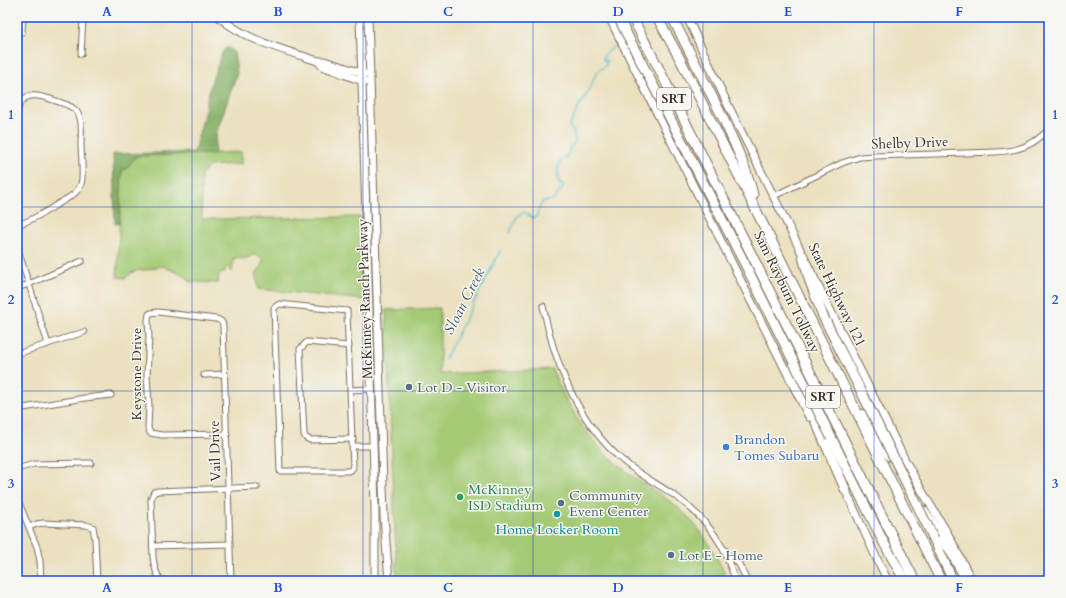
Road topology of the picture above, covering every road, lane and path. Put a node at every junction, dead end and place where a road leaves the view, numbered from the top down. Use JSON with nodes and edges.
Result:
{"nodes":[{"id":1,"x":23,"y":17,"type":"edge"},
{"id":2,"x":83,"y":17,"type":"edge"},
{"id":3,"x":219,"y":17,"type":"edge"},
{"id":4,"x":360,"y":17,"type":"edge"},
{"id":5,"x":368,"y":17,"type":"edge"},
{"id":6,"x":610,"y":17,"type":"edge"},
{"id":7,"x":618,"y":17,"type":"edge"},
{"id":8,"x":632,"y":17,"type":"edge"},
{"id":9,"x":657,"y":17,"type":"edge"},
{"id":10,"x":672,"y":17,"type":"edge"},
{"id":11,"x":679,"y":17,"type":"edge"},
{"id":12,"x":687,"y":17,"type":"edge"},
{"id":13,"x":22,"y":32,"type":"dead end"},
{"id":14,"x":81,"y":54,"type":"dead end"},
{"id":15,"x":700,"y":72,"type":"junction"},
{"id":16,"x":370,"y":76,"type":"junction"},
{"id":17,"x":362,"y":77,"type":"junction"},
{"id":18,"x":371,"y":84,"type":"junction"},
{"id":19,"x":17,"y":112,"type":"edge"},
{"id":20,"x":1049,"y":128,"type":"edge"},
{"id":21,"x":774,"y":196,"type":"junction"},
{"id":22,"x":756,"y":210,"type":"junction"},
{"id":23,"x":732,"y":213,"type":"junction"},
{"id":24,"x":17,"y":225,"type":"edge"},
{"id":25,"x":17,"y":247,"type":"edge"},
{"id":26,"x":803,"y":256,"type":"junction"},
{"id":27,"x":82,"y":261,"type":"dead end"},
{"id":28,"x":29,"y":284,"type":"junction"},
{"id":29,"x":17,"y":288,"type":"edge"},
{"id":30,"x":543,"y":306,"type":"dead end"},
{"id":31,"x":221,"y":321,"type":"joint"},
{"id":32,"x":84,"y":332,"type":"dead end"},
{"id":33,"x":48,"y":344,"type":"junction"},
{"id":34,"x":349,"y":346,"type":"junction"},
{"id":35,"x":17,"y":354,"type":"edge"},
{"id":36,"x":225,"y":374,"type":"junction"},
{"id":37,"x":204,"y":375,"type":"dead end"},
{"id":38,"x":371,"y":389,"type":"junction"},
{"id":39,"x":350,"y":390,"type":"junction"},
{"id":40,"x":110,"y":395,"type":"dead end"},
{"id":41,"x":851,"y":400,"type":"junction"},
{"id":42,"x":17,"y":409,"type":"edge"},
{"id":43,"x":227,"y":434,"type":"junction"},
{"id":44,"x":353,"y":439,"type":"junction"},
{"id":45,"x":353,"y":446,"type":"junction"},
{"id":46,"x":373,"y":446,"type":"junction"},
{"id":47,"x":382,"y":446,"type":"junction"},
{"id":48,"x":91,"y":463,"type":"dead end"},
{"id":49,"x":17,"y":469,"type":"edge"},
{"id":50,"x":257,"y":487,"type":"dead end"},
{"id":51,"x":228,"y":488,"type":"junction"},
{"id":52,"x":846,"y":491,"type":"junction"},
{"id":53,"x":17,"y":498,"type":"edge"},
{"id":54,"x":29,"y":527,"type":"junction"},
{"id":55,"x":230,"y":544,"type":"junction"},
{"id":56,"x":152,"y":546,"type":"junction"},
{"id":57,"x":721,"y":546,"type":"junction"},
{"id":58,"x":876,"y":557,"type":"junction"},
{"id":59,"x":375,"y":562,"type":"junction"},
{"id":60,"x":388,"y":562,"type":"junction"},
{"id":61,"x":41,"y":581,"type":"edge"},
{"id":62,"x":97,"y":581,"type":"edge"},
{"id":63,"x":162,"y":581,"type":"edge"},
{"id":64,"x":231,"y":581,"type":"edge"},
{"id":65,"x":375,"y":581,"type":"edge"},
{"id":66,"x":389,"y":581,"type":"edge"},
{"id":67,"x":736,"y":581,"type":"edge"},
{"id":68,"x":747,"y":581,"type":"edge"},
{"id":69,"x":884,"y":581,"type":"edge"},
{"id":70,"x":888,"y":581,"type":"edge"},
{"id":71,"x":905,"y":581,"type":"edge"},
{"id":72,"x":915,"y":581,"type":"edge"},
{"id":73,"x":941,"y":581,"type":"edge"},
{"id":74,"x":953,"y":581,"type":"edge"},
{"id":75,"x":968,"y":581,"type":"edge"},
{"id":76,"x":972,"y":581,"type":"edge"}],
"edges":[{"from":1,"to":13,"type":"street"},
{"from":2,"to":14,"type":"street"},
{"from":3,"to":17,"type":"main road"},
{"from":4,"to":17,"type":"main road","name":"McKinney Ranch Parkway"},
{"from":5,"to":16,"type":"main road","name":"McKinney Ranch Parkway"},
{"from":6,"to":52,"type":"main road"},
{"from":7,"to":71,"type":"highway","bridge":true},
{"from":8,"to":23,"type":"highway","name":"Sam Rayburn Tollway","number":"SRT"},
{"from":9,"to":22,"type":"highway","name":"Sam Rayburn Tollway","number":"SRT"},
{"from":10,"to":15,"type":"highway"},
{"from":11,"to":15,"type":"highway"},
{"from":12,"to":21,"type":"main road","name":"State Highway 121"},
{"from":15,"to":22,"type":"highway"},
{"from":16,"to":17,"type":"main road"},
{"from":16,"to":18,"type":"main road","name":"McKinney Ranch Parkway"},
{"from":17,"to":18,"type":"main road"},
{"from":17,"to":38,"type":"main road","name":"McKinney Ranch Parkway"},
{"from":18,"to":47,"type":"main road","name":"McKinney Ranch Parkway"},
{"from":19,"to":24,"type":"street"},
{"from":20,"to":21,"type":"street","name":"Shelby Drive"},
{"from":21,"to":26,"type":"main road","name":"State Highway 121"},
{"from":22,"to":41,"type":"highway","name":"Sam Rayburn Tollway","number":"SRT"},
{"from":23,"to":52,"type":"highway"},
{"from":23,"to":72,"type":"highway","name":"Sam Rayburn Tollway","number":"SRT"},
{"from":25,"to":28,"type":"street"},
{"from":26,"to":74,"type":"highway","bridge":true},
{"from":26,"to":76,"type":"main road","name":"State Highway 121"},
{"from":27,"to":28,"type":"street"},
{"from":28,"to":29,"type":"street"},
{"from":28,"to":33,"type":"street"},
{"from":30,"to":57,"type":"street"},
{"from":31,"to":36,"type":"street","name":"Vail Drive"},
{"from":31,"to":43,"type":"street","name":"Keystone Drive"},
{"from":32,"to":33,"type":"street"},
{"from":33,"to":35,"type":"street"},
{"from":34,"to":39,"type":"street"},
{"from":34,"to":44,"type":"street"},
{"from":34,"to":45,"type":"street"},
{"from":36,"to":37,"type":"street"},
{"from":36,"to":43,"type":"street","name":"Vail Drive"},
{"from":38,"to":39,"type":"street"},
{"from":38,"to":46,"type":"main road","name":"McKinney Ranch Parkway"},
{"from":39,"to":44,"type":"street"},
{"from":40,"to":42,"type":"street"},
{"from":41,"to":73,"type":"highway","name":"Sam Rayburn Tollway","number":"SRT"},
{"from":41,"to":75,"type":"highway"},
{"from":43,"to":51,"type":"street","name":"Vail Drive"},
{"from":44,"to":45,"type":"street"},
{"from":45,"to":46,"type":"street"},
{"from":46,"to":47,"type":"main road"},
{"from":46,"to":59,"type":"main road","name":"McKinney Ranch Parkway"},
{"from":47,"to":60,"type":"main road","name":"McKinney Ranch Parkway"},
{"from":48,"to":49,"type":"street"},
{"from":50,"to":51,"type":"street"},
{"from":51,"to":55,"type":"street","name":"Vail Drive"},
{"from":51,"to":56,"type":"street"},
{"from":52,"to":58,"type":"main road"},
{"from":53,"to":54,"type":"street"},
{"from":54,"to":61,"type":"street"},
{"from":54,"to":62,"type":"street"},
{"from":55,"to":56,"type":"street"},
{"from":55,"to":64,"type":"street","name":"Vail Drive"},
{"from":56,"to":63,"type":"street"},
{"from":57,"to":67,"type":"street"},
{"from":57,"to":68,"type":"street"},
{"from":58,"to":69,"type":"main road"},
{"from":58,"to":70,"type":"main road"},
{"from":59,"to":60,"type":"main road"},
{"from":59,"to":65,"type":"main road","name":"McKinney Ranch Parkway"},
{"from":60,"to":66,"type":"main road","name":"McKinney Ranch Parkway"}]}
